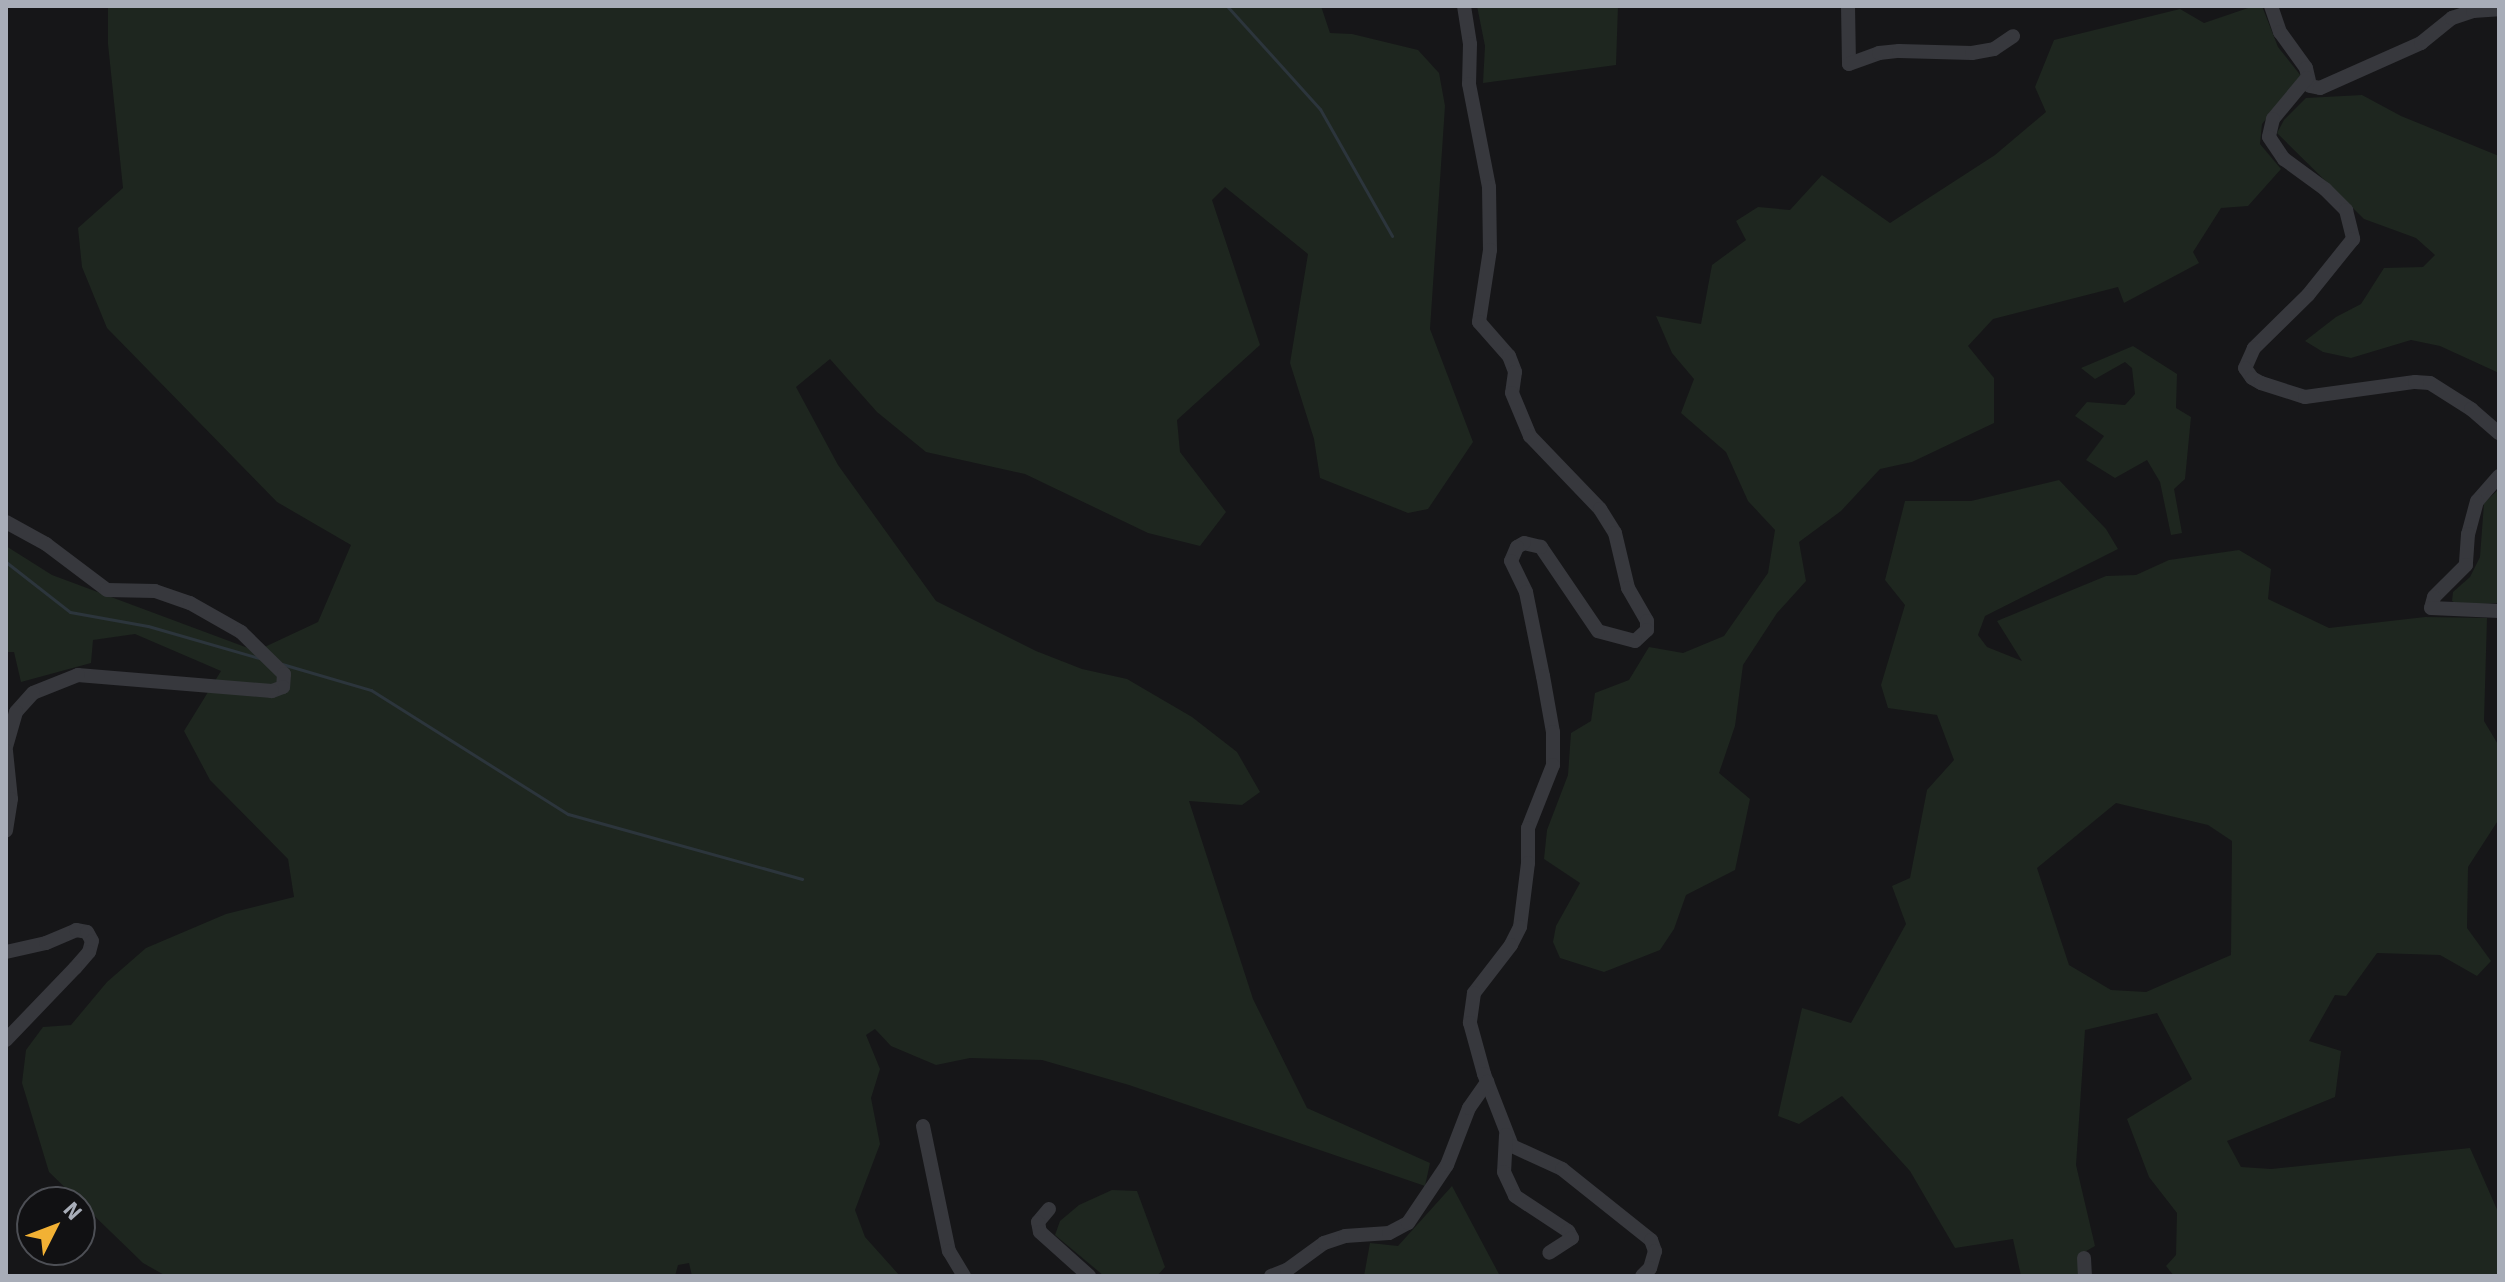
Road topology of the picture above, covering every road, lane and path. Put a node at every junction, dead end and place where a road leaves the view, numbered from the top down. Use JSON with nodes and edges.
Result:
{"nodes":[{"id":1,"x":1464,"y":6,"type":"edge"},
{"id":2,"x":1848,"y":6,"type":"edge"},
{"id":3,"x":2271,"y":6,"type":"edge"},
{"id":4,"x":2499,"y":9,"type":"edge"},
{"id":5,"x":2013,"y":36,"type":"dead end"},
{"id":6,"x":2307,"y":78,"type":"junction"},
{"id":7,"x":2499,"y":433,"type":"edge"},
{"id":8,"x":2499,"y":476,"type":"edge"},
{"id":9,"x":6,"y":522,"type":"edge"},
{"id":10,"x":2499,"y":611,"type":"edge"},
{"id":11,"x":6,"y":749,"type":"edge"},
{"id":12,"x":6,"y":831,"type":"edge"},
{"id":13,"x":6,"y":952,"type":"edge"},
{"id":14,"x":6,"y":1040,"type":"edge"},
{"id":15,"x":1487,"y":1082,"type":"junction"},
{"id":16,"x":923,"y":1126,"type":"dead end"},
{"id":17,"x":1506,"y":1134,"type":"junction"},
{"id":18,"x":1049,"y":1209,"type":"dead end"},
{"id":19,"x":1549,"y":1253,"type":"dead end"},
{"id":20,"x":2084,"y":1258,"type":"dead end"},
{"id":21,"x":964,"y":1276,"type":"edge"},
{"id":22,"x":1089,"y":1276,"type":"edge"},
{"id":23,"x":1271,"y":1276,"type":"edge"},
{"id":24,"x":1642,"y":1276,"type":"edge"},
{"id":25,"x":2085,"y":1276,"type":"edge"}],
"edges":[{"from":1,"to":15,"type":"street"},
{"from":2,"to":5,"type":"street"},
{"from":3,"to":6,"type":"street"},
{"from":4,"to":6,"type":"street"},
{"from":6,"to":7,"type":"street"},
{"from":8,"to":10,"type":"street"},
{"from":9,"to":11,"type":"street"},
{"from":11,"to":12,"type":"street"},
{"from":13,"to":14,"type":"street"},
{"from":15,"to":17,"type":"street"},
{"from":15,"to":23,"type":"street"},
{"from":16,"to":21,"type":"street"},
{"from":17,"to":19,"type":"street"},
{"from":17,"to":24,"type":"street"},
{"from":18,"to":22,"type":"street"},
{"from":20,"to":25,"type":"street"}]}
